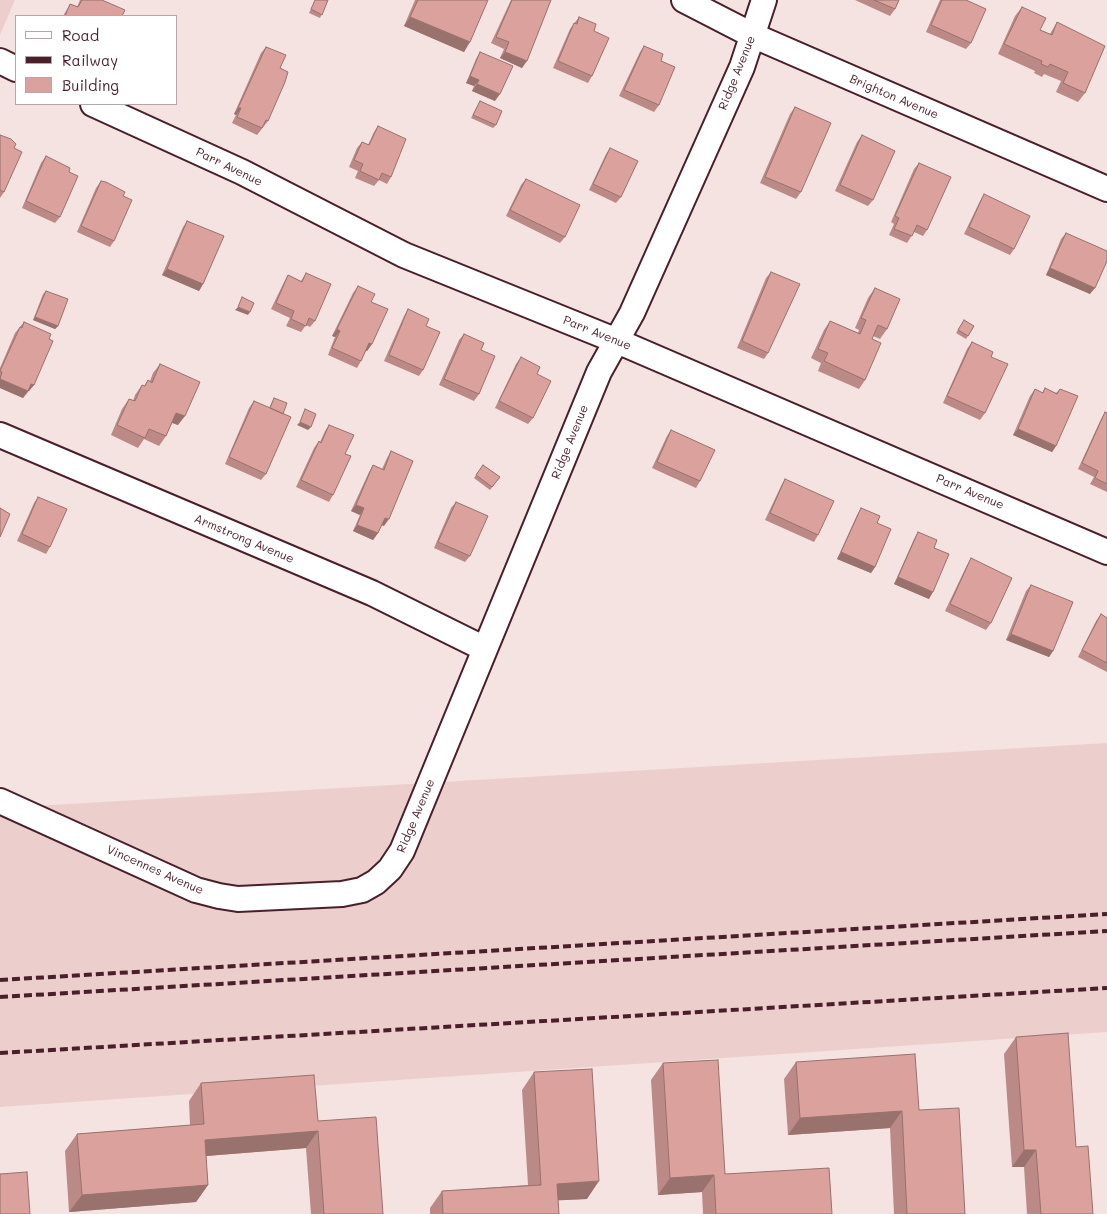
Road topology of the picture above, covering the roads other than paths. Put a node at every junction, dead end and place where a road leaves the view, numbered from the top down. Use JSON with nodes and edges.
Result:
{"nodes":[{"id":1,"x":684,"y":0,"type":"edge"},
{"id":2,"x":764,"y":0,"type":"edge"},
{"id":3,"x":752,"y":35,"type":"junction"},
{"id":4,"x":0,"y":61,"type":"edge"},
{"id":5,"x":15,"y":68,"type":"edge"},
{"id":6,"x":95,"y":105,"type":"edge"},
{"id":7,"x":1107,"y":189,"type":"edge"},
{"id":8,"x":616,"y":341,"type":"junction"},
{"id":9,"x":0,"y":435,"type":"edge"},
{"id":10,"x":1107,"y":552,"type":"edge"},
{"id":11,"x":485,"y":649,"type":"junction"},
{"id":12,"x":7,"y":807,"type":"edge"},
{"id":13,"x":376,"y":882,"type":"joint"}],
"edges":[{"from":1,"to":3,"type":"street","name":"Brighton Avenue"},
{"from":2,"to":3,"type":"street","name":"Ridge Avenue"},
{"from":3,"to":7,"type":"street","name":"Brighton Avenue"},
{"from":3,"to":8,"type":"street","name":"Ridge Avenue"},
{"from":4,"to":5,"type":"street"},
{"from":6,"to":8,"type":"street","name":"Parr Avenue"},
{"from":8,"to":10,"type":"street","name":"Parr Avenue"},
{"from":8,"to":11,"type":"street","name":"Ridge Avenue"},
{"from":9,"to":11,"type":"street","name":"Armstrong Avenue"},
{"from":11,"to":13,"type":"street","name":"Ridge Avenue"},
{"from":12,"to":13,"type":"street","name":"Vincennes Avenue"}]}
